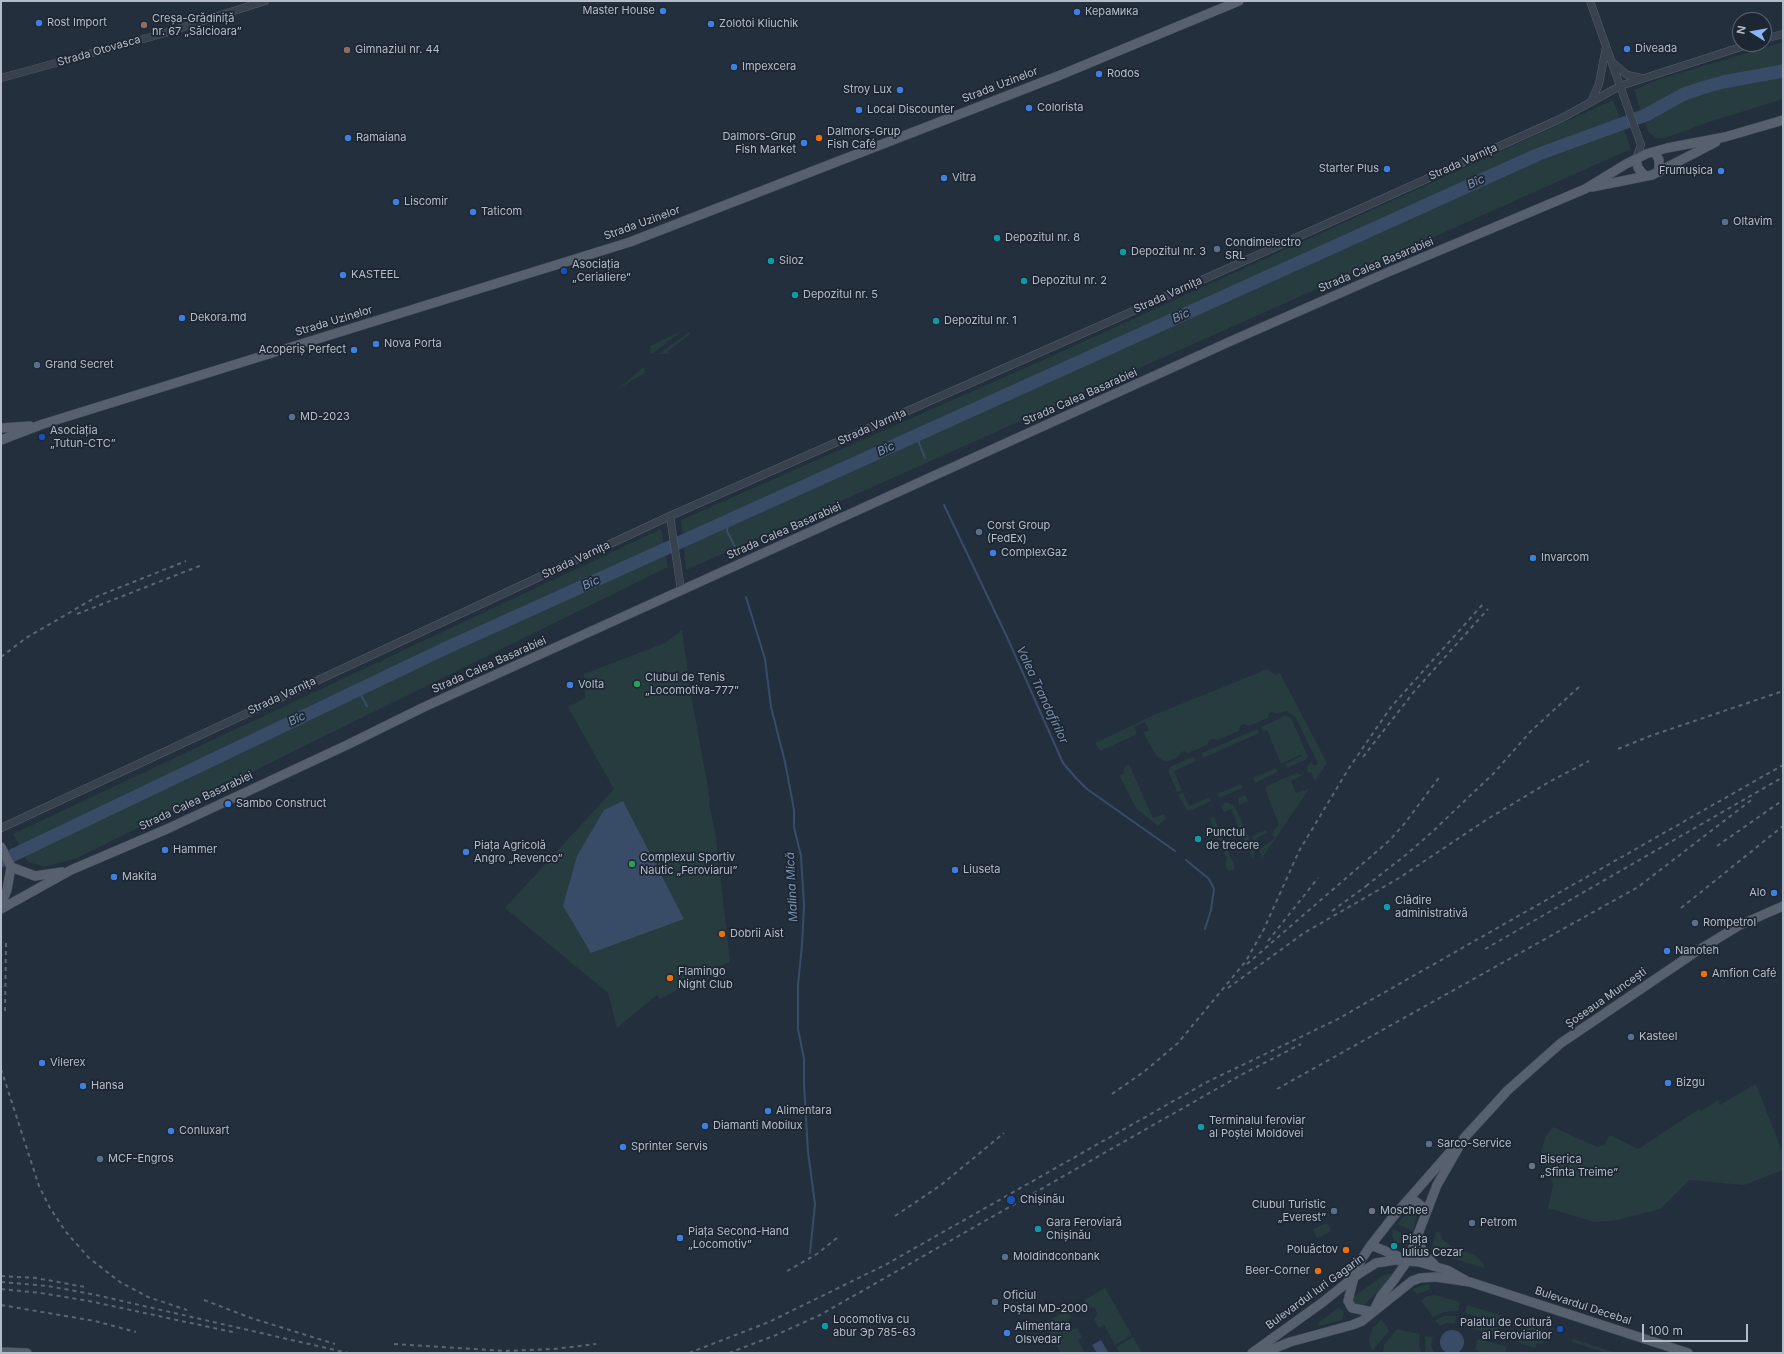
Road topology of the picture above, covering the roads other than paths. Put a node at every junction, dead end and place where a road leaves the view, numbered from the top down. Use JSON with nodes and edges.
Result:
{"nodes":[{"id":1,"x":265,"y":1,"type":"edge"},
{"id":2,"x":1239,"y":1,"type":"edge"},
{"id":3,"x":1590,"y":1,"type":"edge"},
{"id":4,"x":1783,"y":34,"type":"edge"},
{"id":5,"x":1772,"y":37,"type":"edge"},
{"id":6,"x":1606,"y":45,"type":"junction"},
{"id":7,"x":1732,"y":50,"type":"edge"},
{"id":8,"x":1612,"y":63,"type":"junction"},
{"id":9,"x":1,"y":78,"type":"edge"},
{"id":10,"x":1642,"y":78,"type":"junction"},
{"id":11,"x":1620,"y":86,"type":"junction"},
{"id":12,"x":1591,"y":102,"type":"junction"},
{"id":13,"x":1783,"y":120,"type":"edge"},
{"id":14,"x":1725,"y":137,"type":"junction"},
{"id":15,"x":1640,"y":142,"type":"junction"},
{"id":16,"x":1655,"y":152,"type":"junction"},
{"id":17,"x":1636,"y":159,"type":"junction"},
{"id":18,"x":1659,"y":172,"type":"junction"},
{"id":19,"x":1644,"y":176,"type":"junction"},
{"id":20,"x":1585,"y":189,"type":"junction"},
{"id":21,"x":37,"y":426,"type":"junction"},
{"id":22,"x":1,"y":428,"type":"edge"},
{"id":23,"x":1,"y":440,"type":"edge"},
{"id":24,"x":670,"y":519,"type":"junction"},
{"id":25,"x":681,"y":590,"type":"junction"},
{"id":26,"x":1,"y":828,"type":"edge"},
{"id":27,"x":1,"y":847,"type":"edge"},
{"id":28,"x":10,"y":866,"type":"junction"},
{"id":29,"x":71,"y":870,"type":"junction"},
{"id":30,"x":1,"y":904,"type":"edge"},
{"id":31,"x":1783,"y":906,"type":"edge"},
{"id":32,"x":1,"y":909,"type":"edge"},
{"id":33,"x":1464,"y":1138,"type":"junction"},
{"id":34,"x":1406,"y":1203,"type":"junction"},
{"id":35,"x":1427,"y":1210,"type":"junction"},
{"id":36,"x":1418,"y":1237,"type":"junction"},
{"id":37,"x":1371,"y":1245,"type":"junction"},
{"id":38,"x":1408,"y":1260,"type":"junction"},
{"id":39,"x":1436,"y":1266,"type":"junction"},
{"id":40,"x":1354,"y":1277,"type":"junction"},
{"id":41,"x":1470,"y":1282,"type":"junction"},
{"id":42,"x":1373,"y":1312,"type":"junction"},
{"id":43,"x":1,"y":1352,"type":"edge"},
{"id":44,"x":27,"y":1353,"type":"edge"},
{"id":45,"x":1252,"y":1353,"type":"edge"},
{"id":46,"x":1263,"y":1353,"type":"edge"},
{"id":47,"x":1688,"y":1353,"type":"edge"}],
"edges":[{"from":1,"to":9,"type":"street","name":"Strada Otovasca"},
{"from":2,"to":21,"type":"main road","name":"Strada Uzinelor"},
{"from":3,"to":6,"type":"street"},
{"from":4,"to":5,"type":"street"},
{"from":6,"to":8,"type":"street"},
{"from":6,"to":12,"type":"street"},
{"from":7,"to":10,"type":"street","name":"Strada Varnița"},
{"from":8,"to":10,"type":"street"},
{"from":8,"to":11,"type":"street"},
{"from":10,"to":11,"type":"street","name":"Strada Varnița"},
{"from":11,"to":12,"type":"street","name":"Strada Varnița"},
{"from":11,"to":15,"type":"street"},
{"from":12,"to":24,"type":"street","name":"Strada Varnița"},
{"from":13,"to":14,"type":"main road","name":"Strada Calea Basarabiei"},
{"from":14,"to":16,"type":"main road","name":"Strada Calea Basarabiei"},
{"from":14,"to":18,"type":"main road","name":"Strada Calea Basarabiei"},
{"from":15,"to":16,"type":"street"},
{"from":15,"to":17,"type":"street"},
{"from":16,"to":17,"type":"main road","name":"Strada Calea Basarabiei"},
{"from":16,"to":18,"type":"main road"},
{"from":17,"to":19,"type":"main road"},
{"from":17,"to":20,"type":"main road","name":"Strada Calea Basarabiei"},
{"from":18,"to":19,"type":"main road","name":"Strada Calea Basarabiei"},
{"from":19,"to":20,"type":"main road","name":"Strada Calea Basarabiei"},
{"from":20,"to":25,"type":"main road","name":"Strada Calea Basarabiei"},
{"from":21,"to":22,"type":"main road","name":"Strada Uzinelor"},
{"from":21,"to":23,"type":"main road","name":"Strada Uzinelor"},
{"from":24,"to":25,"type":"street"},
{"from":24,"to":26,"type":"street","name":"Strada Varnița"},
{"from":25,"to":29,"type":"main road","name":"Strada Calea Basarabiei"},
{"from":27,"to":28,"type":"main road"},
{"from":28,"to":29,"type":"main road"},
{"from":28,"to":30,"type":"main road"},
{"from":29,"to":32,"type":"main road","name":"Strada Calea Basarabiei"},
{"from":31,"to":33,"type":"main road","name":"Șoseaua Muncești"},
{"from":33,"to":34,"type":"main road","name":"Șoseaua Muncești"},
{"from":33,"to":35,"type":"main road","name":"Șoseaua Muncești"},
{"from":34,"to":35,"type":"main road"},
{"from":34,"to":37,"type":"main road","name":"Șoseaua Muncești"},
{"from":35,"to":36,"type":"main road","name":"Șoseaua Muncești"},
{"from":36,"to":38,"type":"main road","name":"Șoseaua Muncești"},
{"from":36,"to":39,"type":"main road"},
{"from":37,"to":38,"type":"main road"},
{"from":37,"to":40,"type":"main road","name":"Șoseaua Muncești"},
{"from":38,"to":39,"type":"main road","name":"Bulevardul Decebal"},
{"from":38,"to":40,"type":"main road","name":"Bulevardul Iuri Gagarin"},
{"from":38,"to":42,"type":"main road","name":"Bulevardul Iuri Gagarin"},
{"from":39,"to":41,"type":"main road","name":"Bulevardul Decebal"},
{"from":40,"to":42,"type":"main road","name":"Șoseaua Muncești"},
{"from":40,"to":45,"type":"main road","name":"Bulevardul Iuri Gagarin"},
{"from":41,"to":42,"type":"main road","name":"Bulevardul Decebal"},
{"from":41,"to":47,"type":"main road","name":"Bulevardul Decebal"},
{"from":42,"to":46,"type":"main road","name":"Bulevardul Iuri Gagarin"},
{"from":43,"to":44,"type":"main road"}]}
